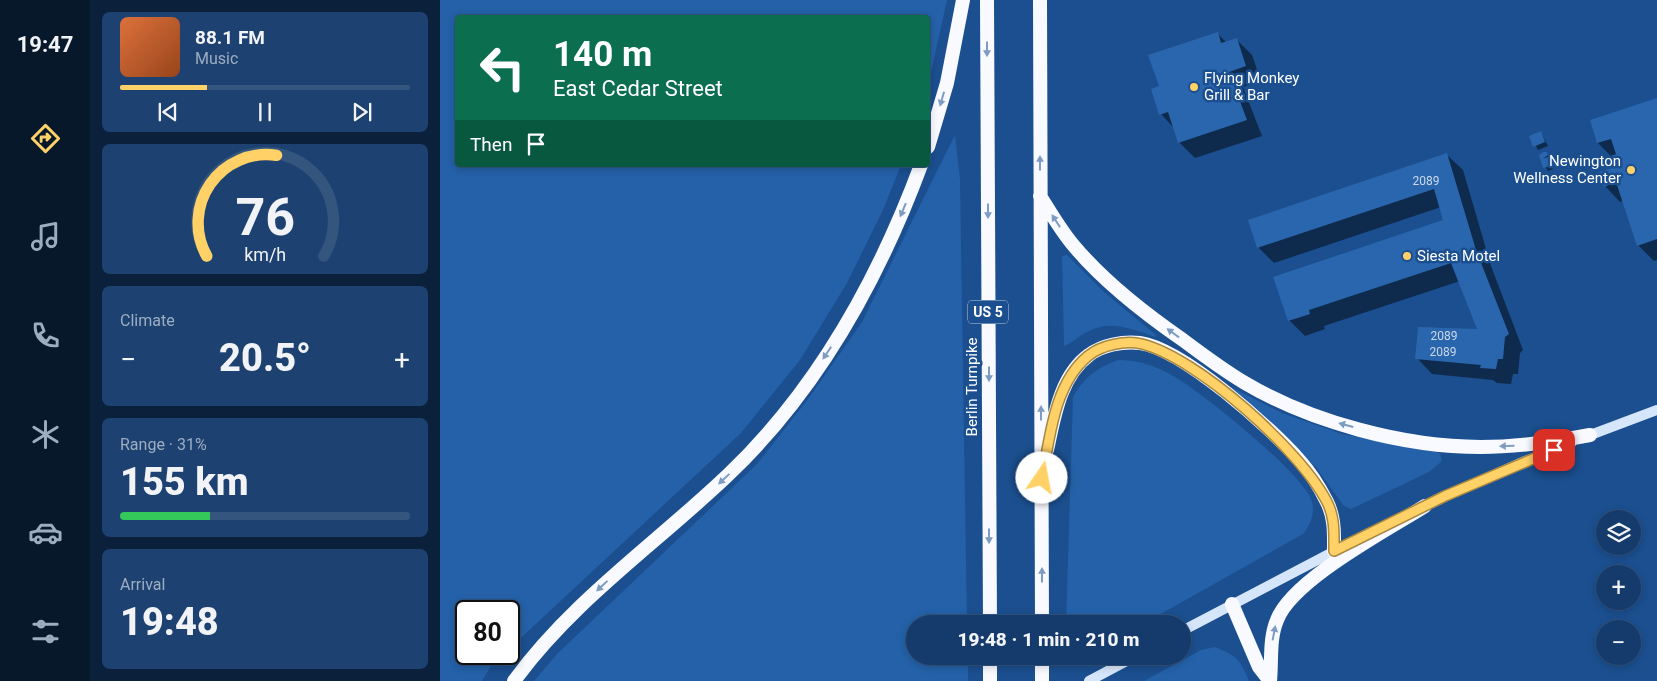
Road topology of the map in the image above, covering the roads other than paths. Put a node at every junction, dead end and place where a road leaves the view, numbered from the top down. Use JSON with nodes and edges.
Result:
{"nodes":[{"id":1,"x":962,"y":0,"type":"edge"},
{"id":2,"x":987,"y":0,"type":"edge"},
{"id":3,"x":1040,"y":0,"type":"edge"},
{"id":4,"x":930,"y":139,"type":"edge"},
{"id":5,"x":920,"y":167,"type":"edge"},
{"id":6,"x":1040,"y":196,"type":"junction"},
{"id":7,"x":1197,"y":351,"type":"junction"},
{"id":8,"x":1188,"y":366,"type":"junction"},
{"id":9,"x":1657,"y":410,"type":"edge"},
{"id":10,"x":1590,"y":435,"type":"junction"},
{"id":11,"x":1042,"y":478,"type":"junction"},
{"id":12,"x":1425,"y":506,"type":"junction"},
{"id":13,"x":1334,"y":551,"type":"junction"},
{"id":14,"x":1232,"y":604,"type":"junction"},
{"id":15,"x":990,"y":615,"type":"edge"},
{"id":16,"x":1042,"y":615,"type":"edge"},
{"id":17,"x":1191,"y":626,"type":"edge"},
{"id":18,"x":990,"y":665,"type":"edge"},
{"id":19,"x":1119,"y":665,"type":"edge"},
{"id":20,"x":514,"y":681,"type":"edge"},
{"id":21,"x":990,"y":681,"type":"edge"},
{"id":22,"x":1089,"y":681,"type":"edge"}],
"edges":[{"from":1,"to":4,"type":"highway","one_way":true},
{"from":2,"to":15,"type":"highway","name":"Berlin Turnpike","number":"US 5","one_way":true},
{"from":6,"to":3,"type":"highway","one_way":true},
{"from":5,"to":20,"type":"highway","one_way":true},
{"from":7,"to":6,"type":"highway","one_way":true},
{"from":11,"to":6,"type":"highway","one_way":true},
{"from":7,"to":8,"type":"highway"},
{"from":10,"to":7,"type":"highway","one_way":true},
{"from":8,"to":11,"type":"highway"},
{"from":8,"to":13,"type":"highway"},
{"from":9,"to":10,"type":"main road"},
{"from":10,"to":12,"type":"main road"},
{"from":16,"to":11,"type":"highway","one_way":true},
{"from":12,"to":13,"type":"main road"},
{"from":14,"to":12,"type":"highway","one_way":true},
{"from":13,"to":14,"type":"main road"},
{"from":14,"to":17,"type":"main road"},
{"from":18,"to":21,"type":"highway"},
{"from":19,"to":22,"type":"main road"}]}
